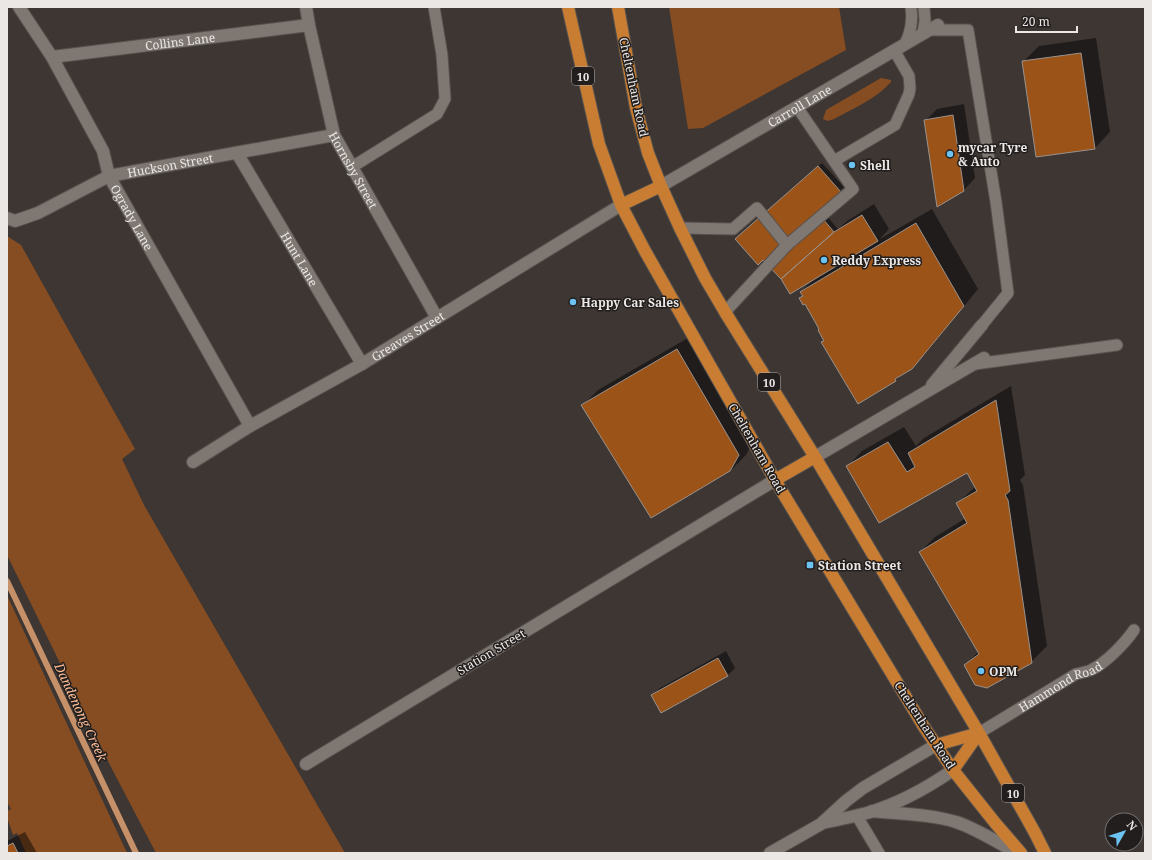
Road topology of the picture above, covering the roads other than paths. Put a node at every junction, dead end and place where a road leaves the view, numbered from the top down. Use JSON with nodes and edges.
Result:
{"nodes":[{"id":1,"x":19,"y":7,"type":"edge"},
{"id":2,"x":306,"y":7,"type":"edge"},
{"id":3,"x":434,"y":7,"type":"edge"},
{"id":4,"x":568,"y":7,"type":"edge"},
{"id":5,"x":618,"y":7,"type":"edge"},
{"id":6,"x":911,"y":7,"type":"edge"},
{"id":7,"x":924,"y":7,"type":"edge"},
{"id":8,"x":309,"y":26,"type":"junction"},
{"id":9,"x":930,"y":29,"type":"junction"},
{"id":10,"x":905,"y":44,"type":"junction"},
{"id":11,"x":894,"y":50,"type":"junction"},
{"id":12,"x":52,"y":57,"type":"junction"},
{"id":13,"x":797,"y":107,"type":"junction"},
{"id":14,"x":334,"y":135,"type":"junction"},
{"id":15,"x":237,"y":153,"type":"junction"},
{"id":16,"x":834,"y":161,"type":"junction"},
{"id":17,"x":352,"y":167,"type":"junction"},
{"id":18,"x":109,"y":176,"type":"junction"},
{"id":19,"x":661,"y":186,"type":"junction"},
{"id":20,"x":621,"y":205,"type":"junction"},
{"id":21,"x":11,"y":219,"type":"edge"},
{"id":22,"x":680,"y":228,"type":"junction"},
{"id":23,"x":787,"y":245,"type":"junction"},
{"id":24,"x":725,"y":312,"type":"junction"},
{"id":25,"x":437,"y":318,"type":"junction"},
{"id":26,"x":982,"y":324,"type":"joint"},
{"id":27,"x":1116,"y":345,"type":"dead end"},
{"id":28,"x":980,"y":361,"type":"joint"},
{"id":29,"x":362,"y":364,"type":"junction"},
{"id":30,"x":924,"y":393,"type":"junction"},
{"id":31,"x":250,"y":426,"type":"junction"},
{"id":32,"x":815,"y":457,"type":"junction"},
{"id":33,"x":193,"y":462,"type":"dead end"},
{"id":34,"x":775,"y":480,"type":"junction"},
{"id":35,"x":1134,"y":630,"type":"dead end"},
{"id":36,"x":979,"y":733,"type":"junction"},
{"id":37,"x":936,"y":745,"type":"junction"},
{"id":38,"x":306,"y":764,"type":"dead end"},
{"id":39,"x":953,"y":770,"type":"junction"},
{"id":40,"x":872,"y":811,"type":"junction"},
{"id":41,"x":857,"y":816,"type":"junction"},
{"id":42,"x":821,"y":824,"type":"junction"},
{"id":43,"x":770,"y":853,"type":"edge"},
{"id":44,"x":879,"y":853,"type":"edge"},
{"id":45,"x":1017,"y":853,"type":"edge"},
{"id":46,"x":1021,"y":853,"type":"edge"},
{"id":47,"x":1045,"y":853,"type":"edge"}],
"edges":[{"from":1,"to":12,"type":"street","name":"Ogrady Lane"},
{"from":2,"to":8,"type":"street","name":"Hornsby Street"},
{"from":3,"to":17,"type":"lane"},
{"from":4,"to":20,"type":"main road","name":"Cheltenham Road","number":"10"},
{"from":5,"to":19,"type":"main road","name":"Cheltenham Road","number":"10"},
{"from":6,"to":10,"type":"lane"},
{"from":7,"to":9,"type":"lane"},
{"from":8,"to":12,"type":"street","name":"Collins Lane"},
{"from":8,"to":14,"type":"street","name":"Hornsby Street"},
{"from":9,"to":10,"type":"street","name":"Carroll Lane"},
{"from":9,"to":26,"type":"lane"},
{"from":10,"to":11,"type":"street","name":"Carroll Lane"},
{"from":11,"to":13,"type":"street","name":"Carroll Lane"},
{"from":11,"to":16,"type":"lane"},
{"from":12,"to":18,"type":"street","name":"Ogrady Lane"},
{"from":13,"to":16,"type":"lane"},
{"from":13,"to":19,"type":"street","name":"Carroll Lane"},
{"from":14,"to":15,"type":"street","name":"Huckson Street"},
{"from":14,"to":17,"type":"street","name":"Hornsby Street"},
{"from":15,"to":18,"type":"street","name":"Huckson Street"},
{"from":15,"to":29,"type":"street","name":"Hunt Lane"},
{"from":16,"to":23,"type":"lane"},
{"from":17,"to":25,"type":"street","name":"Hornsby Street"},
{"from":18,"to":21,"type":"street","name":"Huckson Street"},
{"from":18,"to":31,"type":"street","name":"Ogrady Lane"},
{"from":19,"to":20,"type":"main road"},
{"from":19,"to":22,"type":"main road","name":"Cheltenham Road","number":"10"},
{"from":20,"to":25,"type":"street","name":"Greaves Street"},
{"from":20,"to":34,"type":"main road","name":"Cheltenham Road","number":"10"},
{"from":22,"to":23,"type":"lane"},
{"from":22,"to":24,"type":"main road","name":"Cheltenham Road","number":"10"},
{"from":23,"to":24,"type":"lane"},
{"from":24,"to":32,"type":"main road","name":"Cheltenham Road","number":"10"},
{"from":25,"to":29,"type":"street","name":"Greaves Street"},
{"from":26,"to":30,"type":"street","name":"Station Street"},
{"from":27,"to":28,"type":"lane"},
{"from":28,"to":30,"type":"street","name":"Station Street"},
{"from":29,"to":31,"type":"street","name":"Greaves Street"},
{"from":30,"to":32,"type":"street","name":"Station Street"},
{"from":31,"to":33,"type":"street","name":"Greaves Street"},
{"from":32,"to":34,"type":"main road","name":"Station Street"},
{"from":32,"to":36,"type":"main road","name":"Cheltenham Road","number":"10"},
{"from":34,"to":37,"type":"main road","name":"Cheltenham Road","number":"10"},
{"from":34,"to":38,"type":"street","name":"Station Street"},
{"from":35,"to":36,"type":"lane","name":"Hammond Road"},
{"from":36,"to":37,"type":"main road"},
{"from":36,"to":39,"type":"main road"},
{"from":36,"to":47,"type":"main road","name":"Cheltenham Road","number":"10"},
{"from":37,"to":39,"type":"main road","name":"Cheltenham Road","number":"10"},
{"from":37,"to":42,"type":"street"},
{"from":39,"to":40,"type":"street"},
{"from":39,"to":46,"type":"main road","name":"Cheltenham Road","number":"10"},
{"from":40,"to":41,"type":"street"},
{"from":40,"to":45,"type":"street"},
{"from":41,"to":42,"type":"street"},
{"from":41,"to":44,"type":"lane"},
{"from":42,"to":43,"type":"street"}]}
